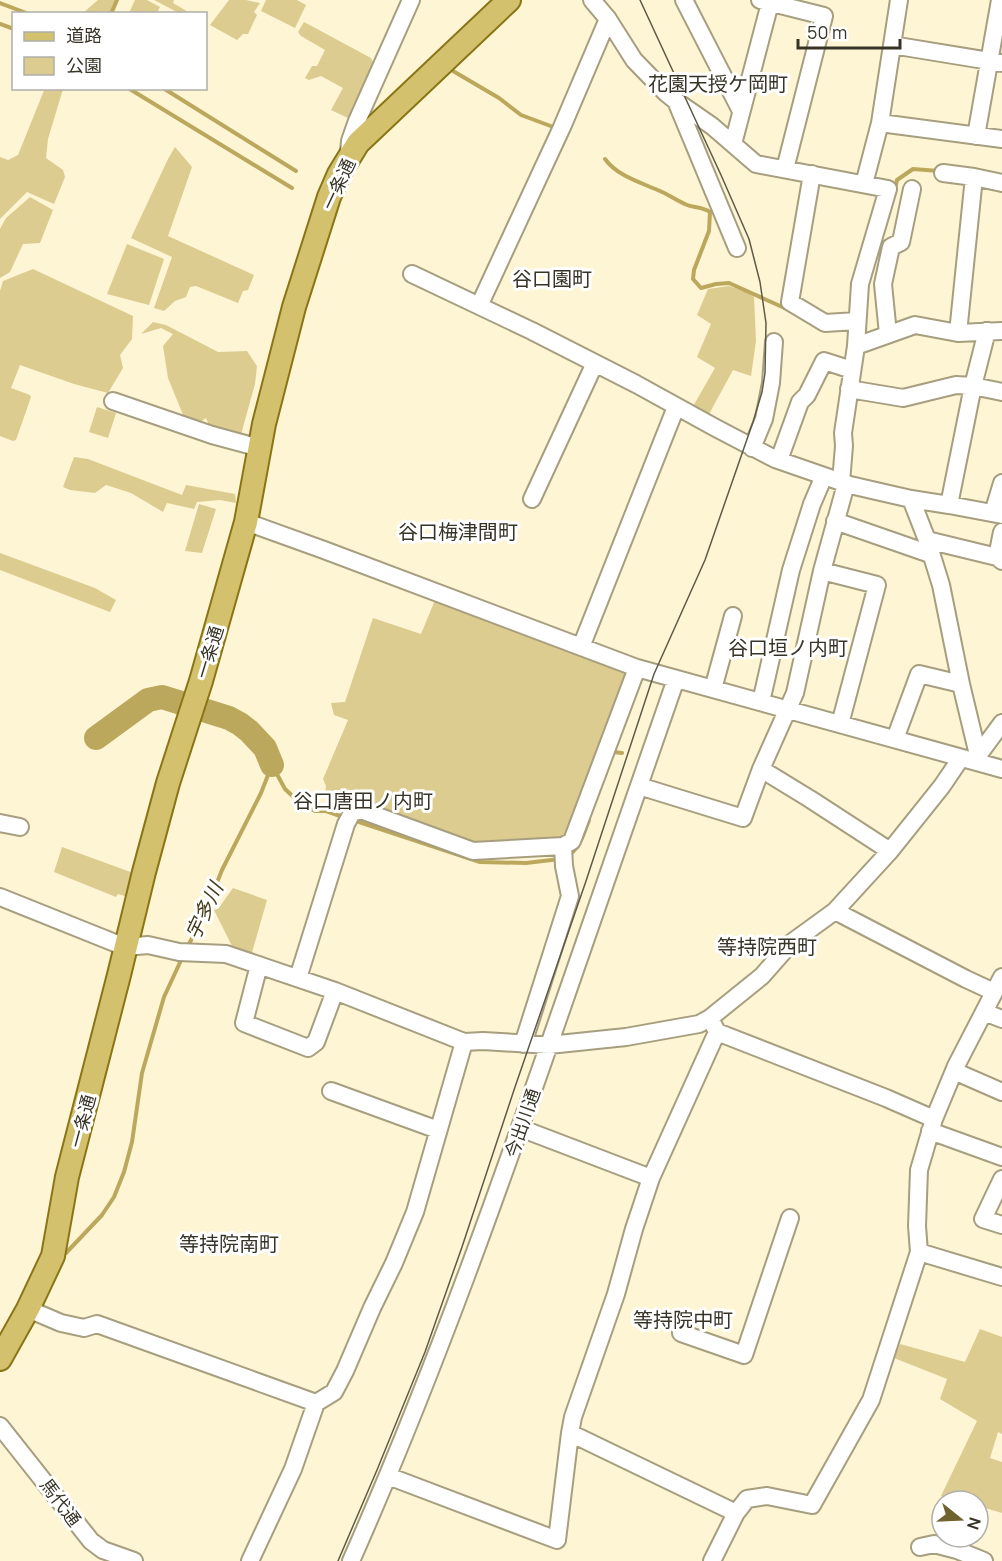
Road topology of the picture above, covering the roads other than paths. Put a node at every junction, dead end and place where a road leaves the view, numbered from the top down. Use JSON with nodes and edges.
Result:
{"nodes":[{"id":1,"x":411,"y":0,"type":"edge"},
{"id":2,"x":509,"y":0,"type":"edge"},
{"id":3,"x":591,"y":0,"type":"edge"},
{"id":4,"x":684,"y":0,"type":"edge"},
{"id":5,"x":899,"y":0,"type":"edge"},
{"id":6,"x":1000,"y":0,"type":"edge"},
{"id":7,"x":765,"y":1,"type":"edge"},
{"id":8,"x":608,"y":20,"type":"junction"},
{"id":9,"x":892,"y":45,"type":"junction"},
{"id":10,"x":996,"y":62,"type":"edge"},
{"id":11,"x":676,"y":101,"type":"junction"},
{"id":12,"x":741,"y":111,"type":"junction"},
{"id":13,"x":880,"y":123,"type":"junction"},
{"id":14,"x":976,"y":136,"type":"junction"},
{"id":15,"x":1002,"y":139,"type":"edge"},
{"id":16,"x":733,"y":144,"type":"junction"},
{"id":17,"x":348,"y":160,"type":"junction"},
{"id":18,"x":785,"y":169,"type":"junction"},
{"id":19,"x":943,"y":173,"type":"dead end"},
{"id":20,"x":812,"y":174,"type":"junction"},
{"id":21,"x":974,"y":177,"type":"junction"},
{"id":22,"x":1002,"y":183,"type":"edge"},
{"id":23,"x":864,"y":184,"type":"junction"},
{"id":24,"x":912,"y":189,"type":"dead end"},
{"id":25,"x":737,"y":248,"type":"dead end"},
{"id":26,"x":412,"y":274,"type":"dead end"},
{"id":27,"x":479,"y":306,"type":"junction"},
{"id":28,"x":857,"y":321,"type":"junction"},
{"id":29,"x":995,"y":331,"type":"edge"},
{"id":30,"x":958,"y":333,"type":"junction"},
{"id":31,"x":888,"y":334,"type":"junction"},
{"id":32,"x":774,"y":342,"type":"dead end"},
{"id":33,"x":856,"y":346,"type":"junction"},
{"id":34,"x":595,"y":363,"type":"junction"},
{"id":35,"x":852,"y":370,"type":"junction"},
{"id":36,"x":973,"y":386,"type":"junction"},
{"id":37,"x":849,"y":390,"type":"junction"},
{"id":38,"x":1002,"y":392,"type":"edge"},
{"id":39,"x":113,"y":401,"type":"dead end"},
{"id":40,"x":676,"y":406,"type":"junction"},
{"id":41,"x":260,"y":448,"type":"junction"},
{"id":42,"x":752,"y":448,"type":"junction"},
{"id":43,"x":779,"y":460,"type":"junction"},
{"id":44,"x":824,"y":476,"type":"junction"},
{"id":45,"x":843,"y":483,"type":"junction"},
{"id":46,"x":1002,"y":483,"type":"edge"},
{"id":47,"x":532,"y":499,"type":"dead end"},
{"id":48,"x":911,"y":499,"type":"junction"},
{"id":49,"x":949,"y":504,"type":"junction"},
{"id":50,"x":997,"y":514,"type":"edge"},
{"id":51,"x":835,"y":521,"type":"junction"},
{"id":52,"x":246,"y":522,"type":"junction"},
{"id":53,"x":1002,"y":532,"type":"edge"},
{"id":54,"x":929,"y":547,"type":"junction"},
{"id":55,"x":999,"y":559,"type":"edge"},
{"id":56,"x":822,"y":571,"type":"junction"},
{"id":57,"x":733,"y":616,"type":"dead end"},
{"id":58,"x":581,"y":647,"type":"junction"},
{"id":59,"x":637,"y":669,"type":"junction"},
{"id":60,"x":676,"y":679,"type":"junction"},
{"id":61,"x":961,"y":684,"type":"junction"},
{"id":62,"x":713,"y":689,"type":"junction"},
{"id":63,"x":762,"y":702,"type":"junction"},
{"id":64,"x":788,"y":710,"type":"junction"},
{"id":65,"x":1002,"y":723,"type":"edge"},
{"id":66,"x":840,"y":724,"type":"junction"},
{"id":67,"x":896,"y":739,"type":"junction"},
{"id":68,"x":971,"y":758,"type":"junction"},
{"id":69,"x":761,"y":769,"type":"junction"},
{"id":70,"x":1002,"y":769,"type":"edge"},
{"id":71,"x":639,"y":786,"type":"junction"},
{"id":72,"x":0,"y":823,"type":"edge"},
{"id":73,"x":20,"y":827,"type":"dead end"},
{"id":74,"x":890,"y":851,"type":"junction"},
{"id":75,"x":563,"y":855,"type":"junction"},
{"id":76,"x":0,"y":897,"type":"edge"},
{"id":77,"x":835,"y":911,"type":"junction"},
{"id":78,"x":125,"y":947,"type":"junction"},
{"id":79,"x":259,"y":965,"type":"junction"},
{"id":80,"x":298,"y":978,"type":"junction"},
{"id":81,"x":998,"y":984,"type":"edge"},
{"id":82,"x":335,"y":991,"type":"junction"},
{"id":83,"x":984,"y":1012,"type":"junction"},
{"id":84,"x":1002,"y":1019,"type":"edge"},
{"id":85,"x":713,"y":1025,"type":"junction"},
{"id":86,"x":464,"y":1042,"type":"junction"},
{"id":87,"x":523,"y":1044,"type":"junction"},
{"id":88,"x":549,"y":1045,"type":"junction"},
{"id":89,"x":954,"y":1071,"type":"junction"},
{"id":90,"x":331,"y":1091,"type":"dead end"},
{"id":91,"x":1002,"y":1092,"type":"edge"},
{"id":92,"x":932,"y":1125,"type":"junction"},
{"id":93,"x":520,"y":1128,"type":"junction"},
{"id":94,"x":438,"y":1130,"type":"junction"},
{"id":95,"x":1002,"y":1157,"type":"edge"},
{"id":96,"x":651,"y":1178,"type":"junction"},
{"id":97,"x":1002,"y":1179,"type":"edge"},
{"id":98,"x":790,"y":1218,"type":"dead end"},
{"id":99,"x":1002,"y":1225,"type":"edge"},
{"id":100,"x":919,"y":1252,"type":"junction"},
{"id":101,"x":1002,"y":1277,"type":"edge"},
{"id":102,"x":28,"y":1310,"type":"junction"},
{"id":103,"x":681,"y":1333,"type":"dead end"},
{"id":104,"x":0,"y":1359,"type":"edge"},
{"id":105,"x":316,"y":1403,"type":"junction"},
{"id":106,"x":0,"y":1426,"type":"edge"},
{"id":107,"x":570,"y":1433,"type":"junction"},
{"id":108,"x":388,"y":1476,"type":"junction"},
{"id":109,"x":736,"y":1513,"type":"junction"},
{"id":110,"x":927,"y":1551,"type":"edge"},
{"id":111,"x":134,"y":1561,"type":"edge"},
{"id":112,"x":250,"y":1561,"type":"edge"},
{"id":113,"x":351,"y":1561,"type":"edge"},
{"id":114,"x":712,"y":1561,"type":"edge"},
{"id":115,"x":984,"y":1561,"type":"edge"}],
"edges":[{"from":1,"to":17,"type":"street"},
{"from":2,"to":17,"type":"main road","name":"一条通"},
{"from":3,"to":8,"type":"street"},
{"from":4,"to":12,"type":"street"},
{"from":5,"to":9,"type":"street"},
{"from":6,"to":10,"type":"street"},
{"from":7,"to":12,"type":"street"},
{"from":7,"to":18,"type":"street"},
{"from":8,"to":11,"type":"street"},
{"from":8,"to":27,"type":"street"},
{"from":9,"to":10,"type":"street"},
{"from":9,"to":13,"type":"street"},
{"from":10,"to":14,"type":"street"},
{"from":11,"to":16,"type":"street"},
{"from":11,"to":25,"type":"street"},
{"from":12,"to":16,"type":"street"},
{"from":13,"to":14,"type":"street"},
{"from":13,"to":23,"type":"street"},
{"from":14,"to":15,"type":"street"},
{"from":16,"to":18,"type":"street"},
{"from":17,"to":41,"type":"main road","name":"一条通"},
{"from":18,"to":20,"type":"street"},
{"from":19,"to":21,"type":"street"},
{"from":20,"to":23,"type":"street"},
{"from":20,"to":28,"type":"street"},
{"from":21,"to":22,"type":"street"},
{"from":21,"to":30,"type":"street"},
{"from":23,"to":28,"type":"street"},
{"from":24,"to":31,"type":"street"},
{"from":26,"to":27,"type":"street"},
{"from":27,"to":34,"type":"street"},
{"from":28,"to":33,"type":"street"},
{"from":29,"to":30,"type":"street"},
{"from":29,"to":36,"type":"street"},
{"from":30,"to":31,"type":"street"},
{"from":31,"to":33,"type":"street"},
{"from":32,"to":42,"type":"street"},
{"from":33,"to":35,"type":"street"},
{"from":34,"to":40,"type":"street"},
{"from":34,"to":47,"type":"street"},
{"from":35,"to":37,"type":"street"},
{"from":35,"to":43,"type":"street"},
{"from":36,"to":37,"type":"street"},
{"from":36,"to":38,"type":"street"},
{"from":36,"to":49,"type":"street"},
{"from":37,"to":45,"type":"street"},
{"from":39,"to":41,"type":"street"},
{"from":40,"to":42,"type":"street"},
{"from":40,"to":58,"type":"street"},
{"from":41,"to":52,"type":"main road","name":"一条通"},
{"from":42,"to":43,"type":"street"},
{"from":43,"to":44,"type":"street"},
{"from":44,"to":45,"type":"street"},
{"from":44,"to":63,"type":"street"},
{"from":45,"to":48,"type":"street"},
{"from":45,"to":51,"type":"street"},
{"from":46,"to":50,"type":"street"},
{"from":48,"to":49,"type":"street"},
{"from":48,"to":54,"type":"street"},
{"from":49,"to":50,"type":"street"},
{"from":51,"to":54,"type":"street"},
{"from":51,"to":56,"type":"street"},
{"from":52,"to":58,"type":"street"},
{"from":52,"to":78,"type":"main road","name":"一条通"},
{"from":53,"to":55,"type":"street"},
{"from":54,"to":55,"type":"street"},
{"from":54,"to":61,"type":"street"},
{"from":56,"to":64,"type":"street"},
{"from":56,"to":66,"type":"street"},
{"from":57,"to":62,"type":"street"},
{"from":58,"to":59,"type":"street"},
{"from":59,"to":60,"type":"street"},
{"from":59,"to":75,"type":"street"},
{"from":60,"to":62,"type":"street"},
{"from":60,"to":71,"type":"street","name":"今出川通"},
{"from":61,"to":67,"type":"street"},
{"from":61,"to":68,"type":"street"},
{"from":62,"to":63,"type":"street"},
{"from":63,"to":64,"type":"street"},
{"from":64,"to":66,"type":"street"},
{"from":64,"to":69,"type":"street"},
{"from":65,"to":68,"type":"street"},
{"from":66,"to":67,"type":"street"},
{"from":67,"to":68,"type":"street"},
{"from":68,"to":70,"type":"street"},
{"from":68,"to":74,"type":"street"},
{"from":69,"to":71,"type":"street"},
{"from":69,"to":74,"type":"street"},
{"from":71,"to":88,"type":"street","name":"今出川通"},
{"from":72,"to":73,"type":"street"},
{"from":74,"to":77,"type":"street"},
{"from":75,"to":80,"type":"street"},
{"from":75,"to":87,"type":"street"},
{"from":76,"to":78,"type":"street"},
{"from":77,"to":81,"type":"street"},
{"from":77,"to":85,"type":"street"},
{"from":78,"to":79,"type":"street"},
{"from":78,"to":102,"type":"main road","name":"一条通"},
{"from":79,"to":80,"type":"street"},
{"from":79,"to":82,"type":"street"},
{"from":80,"to":82,"type":"street"},
{"from":81,"to":83,"type":"street"},
{"from":82,"to":86,"type":"street"},
{"from":83,"to":84,"type":"street"},
{"from":83,"to":89,"type":"street"},
{"from":85,"to":88,"type":"street"},
{"from":85,"to":92,"type":"street"},
{"from":85,"to":96,"type":"street"},
{"from":86,"to":87,"type":"street"},
{"from":86,"to":94,"type":"street"},
{"from":87,"to":88,"type":"street"},
{"from":88,"to":93,"type":"street","name":"今出川通"},
{"from":89,"to":91,"type":"street"},
{"from":89,"to":92,"type":"street"},
{"from":90,"to":94,"type":"street"},
{"from":92,"to":95,"type":"street"},
{"from":92,"to":100,"type":"street"},
{"from":93,"to":96,"type":"street"},
{"from":93,"to":108,"type":"street","name":"今出川通"},
{"from":94,"to":105,"type":"street"},
{"from":96,"to":107,"type":"street"},
{"from":97,"to":99,"type":"street"},
{"from":98,"to":103,"type":"street"},
{"from":100,"to":101,"type":"street"},
{"from":100,"to":109,"type":"street"},
{"from":102,"to":104,"type":"main road","name":"一条通"},
{"from":102,"to":105,"type":"street"},
{"from":105,"to":112,"type":"street"},
{"from":106,"to":111,"type":"street","name":"馬代通"},
{"from":107,"to":108,"type":"street"},
{"from":107,"to":109,"type":"street"},
{"from":108,"to":113,"type":"street","name":"今出川通"},
{"from":109,"to":114,"type":"street"},
{"from":110,"to":115,"type":"street"}]}
